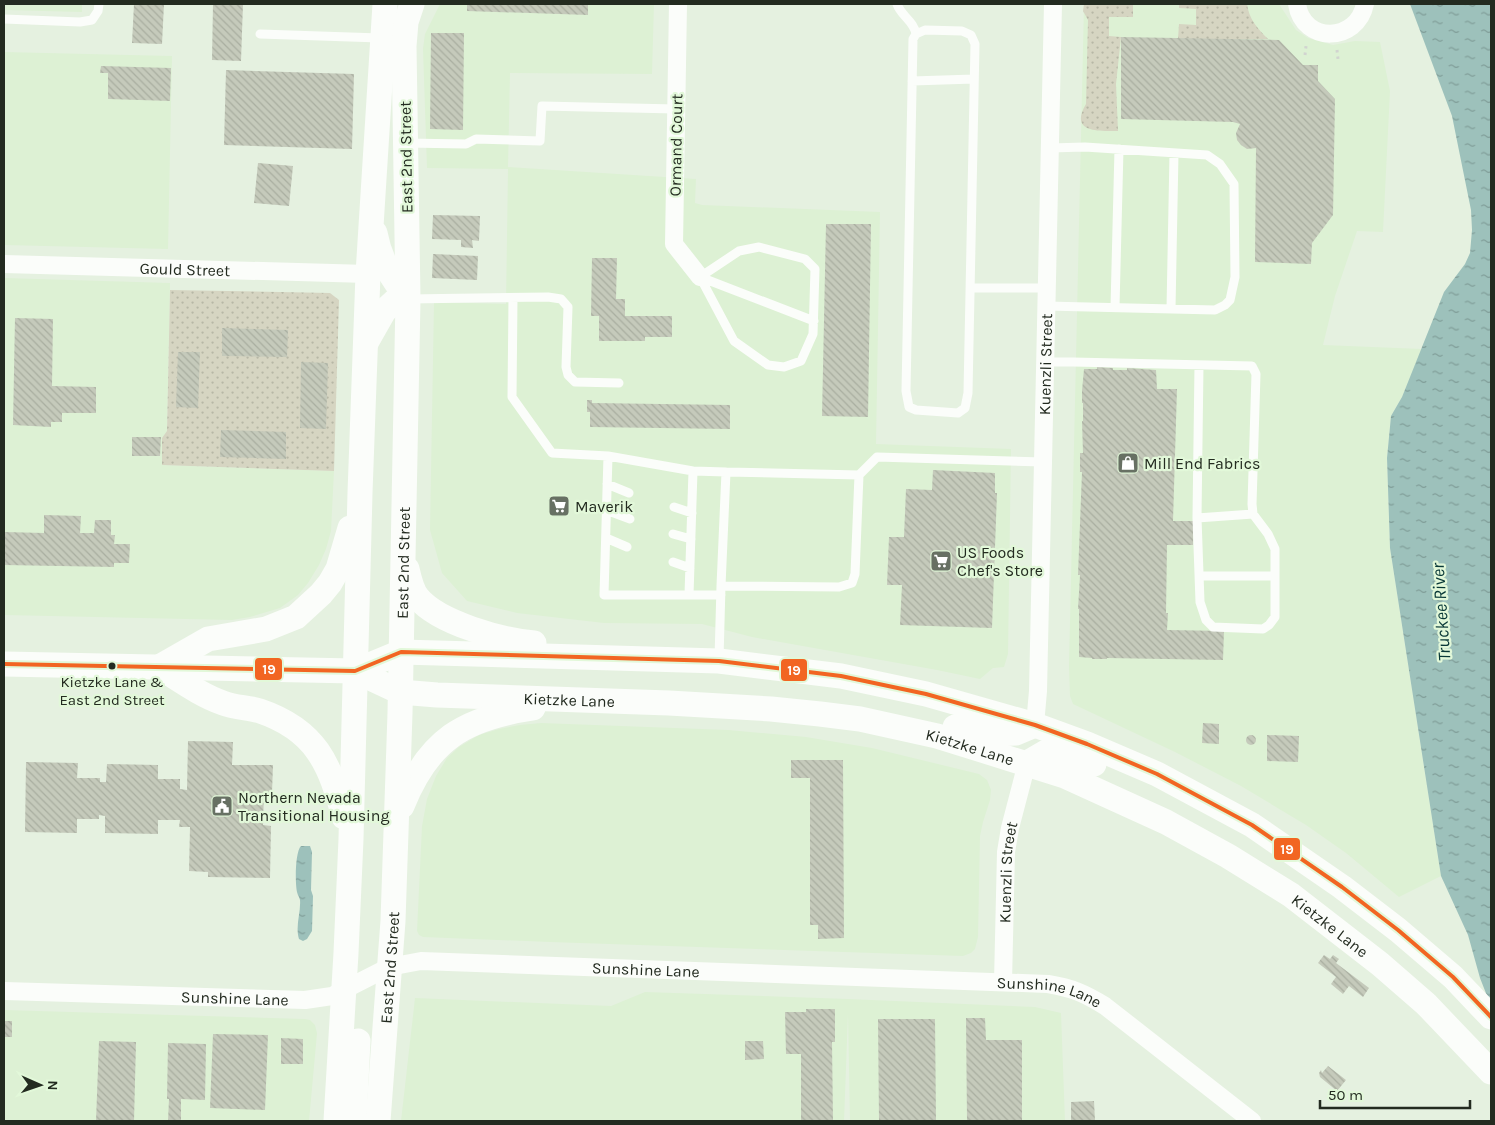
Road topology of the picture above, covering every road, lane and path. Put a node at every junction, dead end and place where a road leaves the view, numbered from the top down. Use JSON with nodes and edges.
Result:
{"nodes":[{"id":1,"x":98,"y":4,"type":"edge"},
{"id":2,"x":386,"y":4,"type":"edge"},
{"id":3,"x":412,"y":4,"type":"edge"},
{"id":4,"x":678,"y":4,"type":"edge"},
{"id":5,"x":897,"y":4,"type":"edge"},
{"id":6,"x":1053,"y":4,"type":"edge"},
{"id":7,"x":1297,"y":4,"type":"edge"},
{"id":8,"x":1366,"y":4,"type":"edge"},
{"id":9,"x":4,"y":19,"type":"edge"},
{"id":10,"x":260,"y":34,"type":"dead end"},
{"id":11,"x":916,"y":34,"type":"junction"},
{"id":12,"x":383,"y":38,"type":"junction"},
{"id":13,"x":974,"y":79,"type":"junction"},
{"id":14,"x":912,"y":81,"type":"junction"},
{"id":15,"x":676,"y":109,"type":"junction"},
{"id":16,"x":406,"y":143,"type":"junction"},
{"id":17,"x":1050,"y":148,"type":"junction"},
{"id":18,"x":1119,"y":149,"type":"junction"},
{"id":19,"x":1174,"y":153,"type":"junction"},
{"id":20,"x":372,"y":212,"type":"junction"},
{"id":21,"x":4,"y":264,"type":"edge"},
{"id":22,"x":368,"y":274,"type":"junction"},
{"id":23,"x":700,"y":277,"type":"junction"},
{"id":24,"x":970,"y":288,"type":"junction"},
{"id":25,"x":1047,"y":288,"type":"junction"},
{"id":26,"x":513,"y":298,"type":"junction"},
{"id":27,"x":408,"y":299,"type":"junction"},
{"id":28,"x":1046,"y":306,"type":"junction"},
{"id":29,"x":1114,"y":308,"type":"junction"},
{"id":30,"x":1171,"y":309,"type":"junction"},
{"id":31,"x":814,"y":321,"type":"junction"},
{"id":32,"x":365,"y":345,"type":"junction"},
{"id":33,"x":1045,"y":362,"type":"junction"},
{"id":34,"x":1200,"y":365,"type":"junction"},
{"id":35,"x":619,"y":383,"type":"dead end"},
{"id":36,"x":608,"y":456,"type":"junction"},
{"id":37,"x":1043,"y":462,"type":"junction"},
{"id":38,"x":693,"y":471,"type":"junction"},
{"id":39,"x":726,"y":472,"type":"junction"},
{"id":40,"x":859,"y":475,"type":"junction"},
{"id":41,"x":607,"y":484,"type":"junction"},
{"id":42,"x":629,"y":492,"type":"dead end"},
{"id":43,"x":360,"y":494,"type":"junction"},
{"id":44,"x":674,"y":507,"type":"dead end"},
{"id":45,"x":606,"y":510,"type":"junction"},
{"id":46,"x":692,"y":513,"type":"junction"},
{"id":47,"x":1254,"y":514,"type":"junction"},
{"id":48,"x":1198,"y":518,"type":"junction"},
{"id":49,"x":630,"y":519,"type":"dead end"},
{"id":50,"x":673,"y":534,"type":"dead end"},
{"id":51,"x":606,"y":538,"type":"junction"},
{"id":52,"x":691,"y":539,"type":"junction"},
{"id":53,"x":627,"y":547,"type":"dead end"},
{"id":54,"x":403,"y":557,"type":"junction"},
{"id":55,"x":673,"y":562,"type":"dead end"},
{"id":56,"x":690,"y":568,"type":"junction"},
{"id":57,"x":1200,"y":576,"type":"junction"},
{"id":58,"x":1274,"y":576,"type":"junction"},
{"id":59,"x":721,"y":591,"type":"junction"},
{"id":60,"x":689,"y":595,"type":"junction"},
{"id":61,"x":401,"y":652,"type":"junction"},
{"id":62,"x":620,"y":659,"type":"junction"},
{"id":63,"x":719,"y":662,"type":"junction"},
{"id":64,"x":4,"y":664,"type":"edge"},
{"id":65,"x":159,"y":667,"type":"junction"},
{"id":66,"x":355,"y":671,"type":"junction"},
{"id":67,"x":400,"y":692,"type":"junction"},
{"id":68,"x":590,"y":700,"type":"junction"},
{"id":69,"x":1035,"y":725,"type":"junction"},
{"id":70,"x":937,"y":736,"type":"junction"},
{"id":71,"x":1027,"y":763,"type":"junction"},
{"id":72,"x":1145,"y":769,"type":"junction"},
{"id":73,"x":396,"y":820,"type":"junction"},
{"id":74,"x":351,"y":839,"type":"junction"},
{"id":75,"x":389,"y":967,"type":"junction"},
{"id":76,"x":1003,"y":982,"type":"junction"},
{"id":77,"x":344,"y":990,"type":"junction"},
{"id":78,"x":4,"y":991,"type":"edge"},
{"id":79,"x":1491,"y":1017,"type":"edge"},
{"id":80,"x":1491,"y":1072,"type":"edge"},
{"id":81,"x":336,"y":1121,"type":"edge"},
{"id":82,"x":354,"y":1121,"type":"edge"},
{"id":83,"x":378,"y":1121,"type":"edge"},
{"id":84,"x":1252,"y":1121,"type":"edge"}],
"edges":[{"from":1,"to":9,"type":"lane"},
{"from":2,"to":12,"type":"main road","name":"East 2nd Street"},
{"from":3,"to":16,"type":"main road","name":"East 2nd Street"},
{"from":4,"to":15,"type":"street","name":"Ormand Court"},
{"from":5,"to":11,"type":"lane"},
{"from":6,"to":17,"type":"street","name":"Kuenzli Street"},
{"from":7,"to":8,"type":"street"},
{"from":10,"to":12,"type":"lane"},
{"from":11,"to":13,"type":"lane"},
{"from":11,"to":14,"type":"lane"},
{"from":12,"to":20,"type":"main road","name":"East 2nd Street"},
{"from":13,"to":14,"type":"lane"},
{"from":13,"to":24,"type":"lane"},
{"from":14,"to":24,"type":"lane"},
{"from":15,"to":16,"type":"lane"},
{"from":15,"to":23,"type":"street","name":"Ormand Court"},
{"from":16,"to":27,"type":"main road","name":"East 2nd Street"},
{"from":17,"to":18,"type":"lane"},
{"from":17,"to":25,"type":"street","name":"Kuenzli Street"},
{"from":18,"to":19,"type":"lane"},
{"from":18,"to":29,"type":"lane"},
{"from":19,"to":30,"type":"lane"},
{"from":19,"to":30,"type":"lane"},
{"from":20,"to":22,"type":"main road","name":"East 2nd Street"},
{"from":20,"to":27,"type":"main road"},
{"from":21,"to":22,"type":"street","name":"Gould Street"},
{"from":22,"to":32,"type":"main road","name":"East 2nd Street"},
{"from":23,"to":31,"type":"lane"},
{"from":23,"to":31,"type":"lane"},
{"from":23,"to":31,"type":"lane"},
{"from":24,"to":25,"type":"lane"},
{"from":25,"to":28,"type":"street","name":"Kuenzli Street"},
{"from":26,"to":27,"type":"lane"},
{"from":26,"to":35,"type":"lane"},
{"from":26,"to":36,"type":"lane"},
{"from":27,"to":32,"type":"main road"},
{"from":27,"to":54,"type":"main road","name":"East 2nd Street"},
{"from":28,"to":29,"type":"lane"},
{"from":28,"to":33,"type":"street","name":"Kuenzli Street"},
{"from":29,"to":30,"type":"lane"},
{"from":32,"to":43,"type":"main road","name":"East 2nd Street"},
{"from":33,"to":34,"type":"lane"},
{"from":33,"to":37,"type":"street","name":"Kuenzli Street"},
{"from":34,"to":47,"type":"lane"},
{"from":34,"to":48,"type":"lane"},
{"from":36,"to":38,"type":"lane"},
{"from":36,"to":41,"type":"lane"},
{"from":37,"to":40,"type":"lane"},
{"from":37,"to":69,"type":"street","name":"Kuenzli Street"},
{"from":38,"to":39,"type":"lane"},
{"from":38,"to":46,"type":"lane"},
{"from":39,"to":40,"type":"lane"},
{"from":39,"to":59,"type":"lane"},
{"from":40,"to":59,"type":"lane"},
{"from":41,"to":42,"type":"lane"},
{"from":41,"to":45,"type":"lane"},
{"from":43,"to":65,"type":"main road"},
{"from":43,"to":66,"type":"main road","name":"East 2nd Street"},
{"from":44,"to":46,"type":"lane"},
{"from":45,"to":49,"type":"lane"},
{"from":45,"to":51,"type":"lane"},
{"from":46,"to":52,"type":"lane"},
{"from":47,"to":48,"type":"lane"},
{"from":47,"to":58,"type":"lane"},
{"from":48,"to":57,"type":"lane"},
{"from":50,"to":52,"type":"lane"},
{"from":51,"to":53,"type":"lane"},
{"from":51,"to":60,"type":"lane"},
{"from":52,"to":56,"type":"lane"},
{"from":54,"to":61,"type":"main road","name":"East 2nd Street"},
{"from":54,"to":62,"type":"main road"},
{"from":55,"to":56,"type":"lane"},
{"from":56,"to":60,"type":"lane"},
{"from":57,"to":58,"type":"lane"},
{"from":57,"to":58,"type":"lane"},
{"from":59,"to":60,"type":"lane"},
{"from":59,"to":63,"type":"lane"},
{"from":61,"to":62,"type":"main road","name":"Kietzke Lane"},
{"from":61,"to":66,"type":"main road","name":"Kietzke Lane"},
{"from":61,"to":67,"type":"main road","name":"East 2nd Street"},
{"from":62,"to":63,"type":"main road","name":"Kietzke Lane"},
{"from":63,"to":69,"type":"main road","name":"Kietzke Lane"},
{"from":64,"to":65,"type":"main road","name":"Kietzke Lane"},
{"from":65,"to":66,"type":"main road","name":"Kietzke Lane"},
{"from":65,"to":74,"type":"main road"},
{"from":66,"to":67,"type":"main road","name":"Kietzke Lane"},
{"from":66,"to":74,"type":"main road","name":"East 2nd Street"},
{"from":67,"to":68,"type":"main road","name":"Kietzke Lane"},
{"from":67,"to":73,"type":"main road","name":"East 2nd Street"},
{"from":68,"to":70,"type":"main road","name":"Kietzke Lane"},
{"from":68,"to":73,"type":"main road"},
{"from":69,"to":70,"type":"main road"},
{"from":69,"to":72,"type":"main road","name":"Kietzke Lane"},
{"from":70,"to":71,"type":"main road","name":"Kietzke Lane"},
{"from":71,"to":72,"type":"main road"},
{"from":71,"to":76,"type":"street","name":"Kuenzli Street"},
{"from":71,"to":80,"type":"main road","name":"Kietzke Lane"},
{"from":72,"to":79,"type":"main road","name":"Kietzke Lane"},
{"from":73,"to":75,"type":"main road","name":"East 2nd Street"},
{"from":74,"to":77,"type":"main road","name":"East 2nd Street"},
{"from":75,"to":76,"type":"street","name":"Sunshine Lane"},
{"from":75,"to":77,"type":"street","name":"Sunshine Lane"},
{"from":75,"to":83,"type":"main road","name":"East 2nd Street"},
{"from":76,"to":84,"type":"street","name":"Sunshine Lane"},
{"from":77,"to":78,"type":"street","name":"Sunshine Lane"},
{"from":77,"to":81,"type":"main road","name":"East 2nd Street"},
{"from":77,"to":82,"type":"main road"}]}
